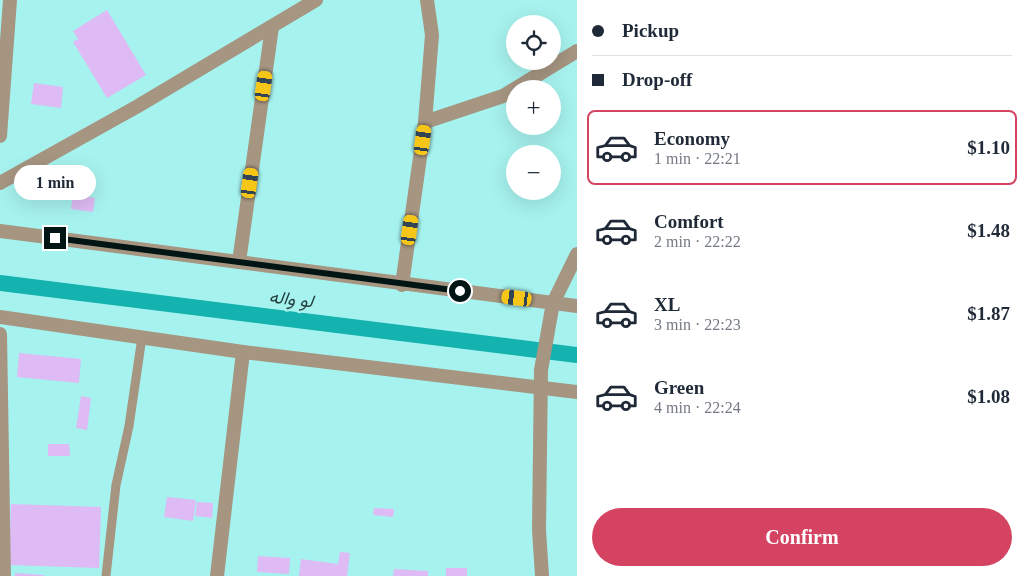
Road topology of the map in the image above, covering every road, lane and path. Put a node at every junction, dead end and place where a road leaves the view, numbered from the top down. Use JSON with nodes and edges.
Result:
{"nodes":[{"id":1,"x":10,"y":0,"type":"edge"},
{"id":2,"x":316,"y":0,"type":"edge"},
{"id":3,"x":427,"y":0,"type":"edge"},
{"id":4,"x":272,"y":27,"type":"junction"},
{"id":5,"x":577,"y":50,"type":"edge"},
{"id":6,"x":425,"y":122,"type":"junction"},
{"id":7,"x":0,"y":136,"type":"edge"},
{"id":8,"x":0,"y":183,"type":"edge"},
{"id":9,"x":0,"y":232,"type":"edge"},
{"id":10,"x":577,"y":254,"type":"edge"},
{"id":11,"x":239,"y":262,"type":"junction"},
{"id":12,"x":402,"y":285,"type":"junction"},
{"id":13,"x":577,"y":306,"type":"edge"},
{"id":14,"x":552,"y":309,"type":"junction"},
{"id":15,"x":0,"y":317,"type":"edge"},
{"id":16,"x":0,"y":334,"type":"edge"},
{"id":17,"x":142,"y":337,"type":"junction"},
{"id":18,"x":243,"y":352,"type":"junction"},
{"id":19,"x":541,"y":388,"type":"junction"},
{"id":20,"x":577,"y":392,"type":"edge"},
{"id":21,"x":2,"y":558,"type":"edge"},
{"id":22,"x":4,"y":576,"type":"edge"},
{"id":23,"x":106,"y":576,"type":"edge"},
{"id":24,"x":217,"y":576,"type":"edge"},
{"id":25,"x":542,"y":576,"type":"edge"}],
"edges":[{"from":1,"to":7,"type":"street"},
{"from":2,"to":4,"type":"street"},
{"from":3,"to":6,"type":"street"},
{"from":4,"to":8,"type":"street"},
{"from":4,"to":11,"type":"street"},
{"from":5,"to":6,"type":"street"},
{"from":6,"to":12,"type":"street"},
{"from":9,"to":11,"type":"street"},
{"from":10,"to":14,"type":"street"},
{"from":11,"to":12,"type":"street"},
{"from":12,"to":14,"type":"street"},
{"from":13,"to":14,"type":"street"},
{"from":14,"to":19,"type":"street"},
{"from":15,"to":17,"type":"street"},
{"from":16,"to":21,"type":"street"},
{"from":17,"to":18,"type":"street"},
{"from":17,"to":23,"type":"lane"},
{"from":18,"to":19,"type":"street"},
{"from":18,"to":24,"type":"street"},
{"from":19,"to":20,"type":"street"},
{"from":19,"to":25,"type":"street"},
{"from":21,"to":22,"type":"street"}]}
